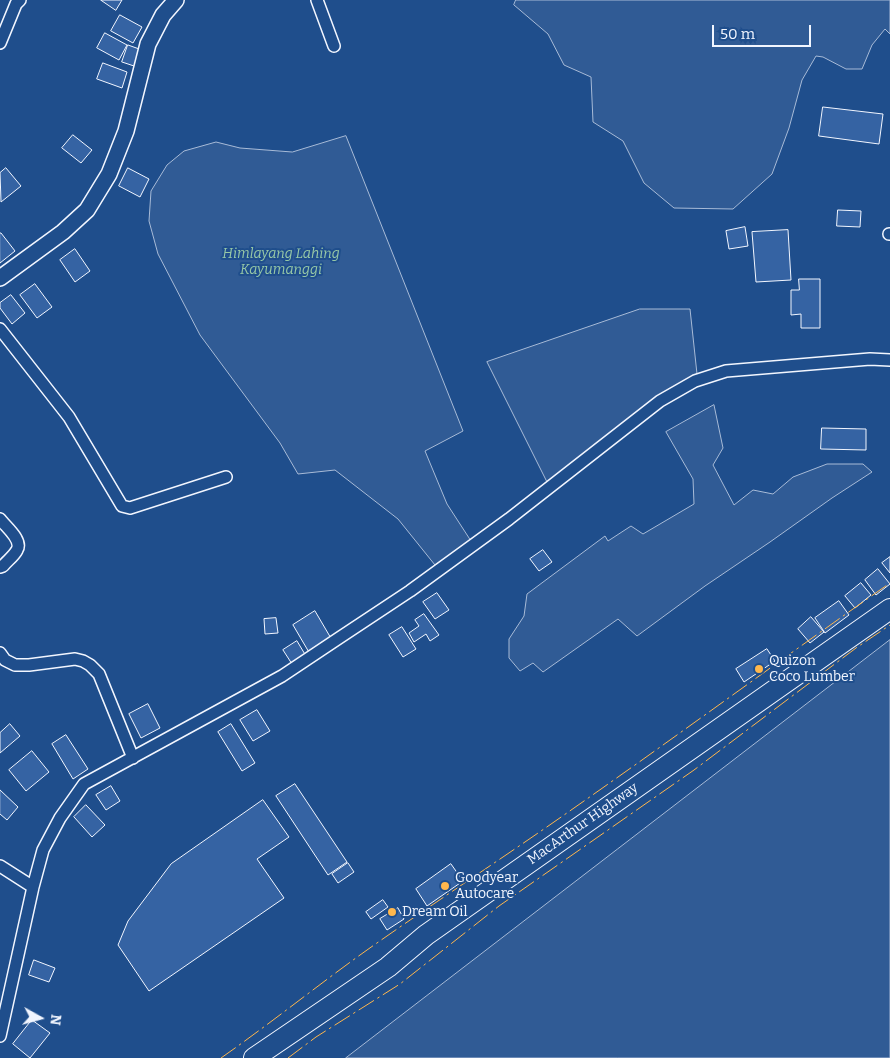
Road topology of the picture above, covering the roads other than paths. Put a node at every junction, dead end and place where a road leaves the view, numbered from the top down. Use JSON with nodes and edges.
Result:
{"nodes":[{"id":1,"x":176,"y":0,"type":"edge"},
{"id":2,"x":317,"y":0,"type":"edge"},
{"id":3,"x":17,"y":1,"type":"edge"},
{"id":4,"x":0,"y":43,"type":"edge"},
{"id":5,"x":334,"y":46,"type":"dead end"},
{"id":6,"x":0,"y":278,"type":"edge"},
{"id":7,"x":0,"y":329,"type":"edge"},
{"id":8,"x":890,"y":360,"type":"edge"},
{"id":9,"x":226,"y":478,"type":"dead end"},
{"id":10,"x":0,"y":519,"type":"edge"},
{"id":11,"x":0,"y":567,"type":"edge"},
{"id":12,"x":890,"y":609,"type":"edge"},
{"id":13,"x":0,"y":653,"type":"edge"},
{"id":14,"x":132,"y":758,"type":"junction"},
{"id":15,"x":0,"y":866,"type":"edge"},
{"id":16,"x":33,"y":887,"type":"junction"},
{"id":17,"x":0,"y":1036,"type":"edge"},
{"id":18,"x":254,"y":1058,"type":"edge"}],
"edges":[{"from":1,"to":6,"type":"street"},
{"from":2,"to":5,"type":"street"},
{"from":3,"to":4,"type":"street"},
{"from":7,"to":9,"type":"street"},
{"from":8,"to":14,"type":"street"},
{"from":10,"to":11,"type":"street"},
{"from":12,"to":18,"type":"highway","name":"MacArthur Highway"},
{"from":13,"to":14,"type":"street"},
{"from":14,"to":16,"type":"street"},
{"from":15,"to":16,"type":"street"},
{"from":16,"to":17,"type":"street"}]}
